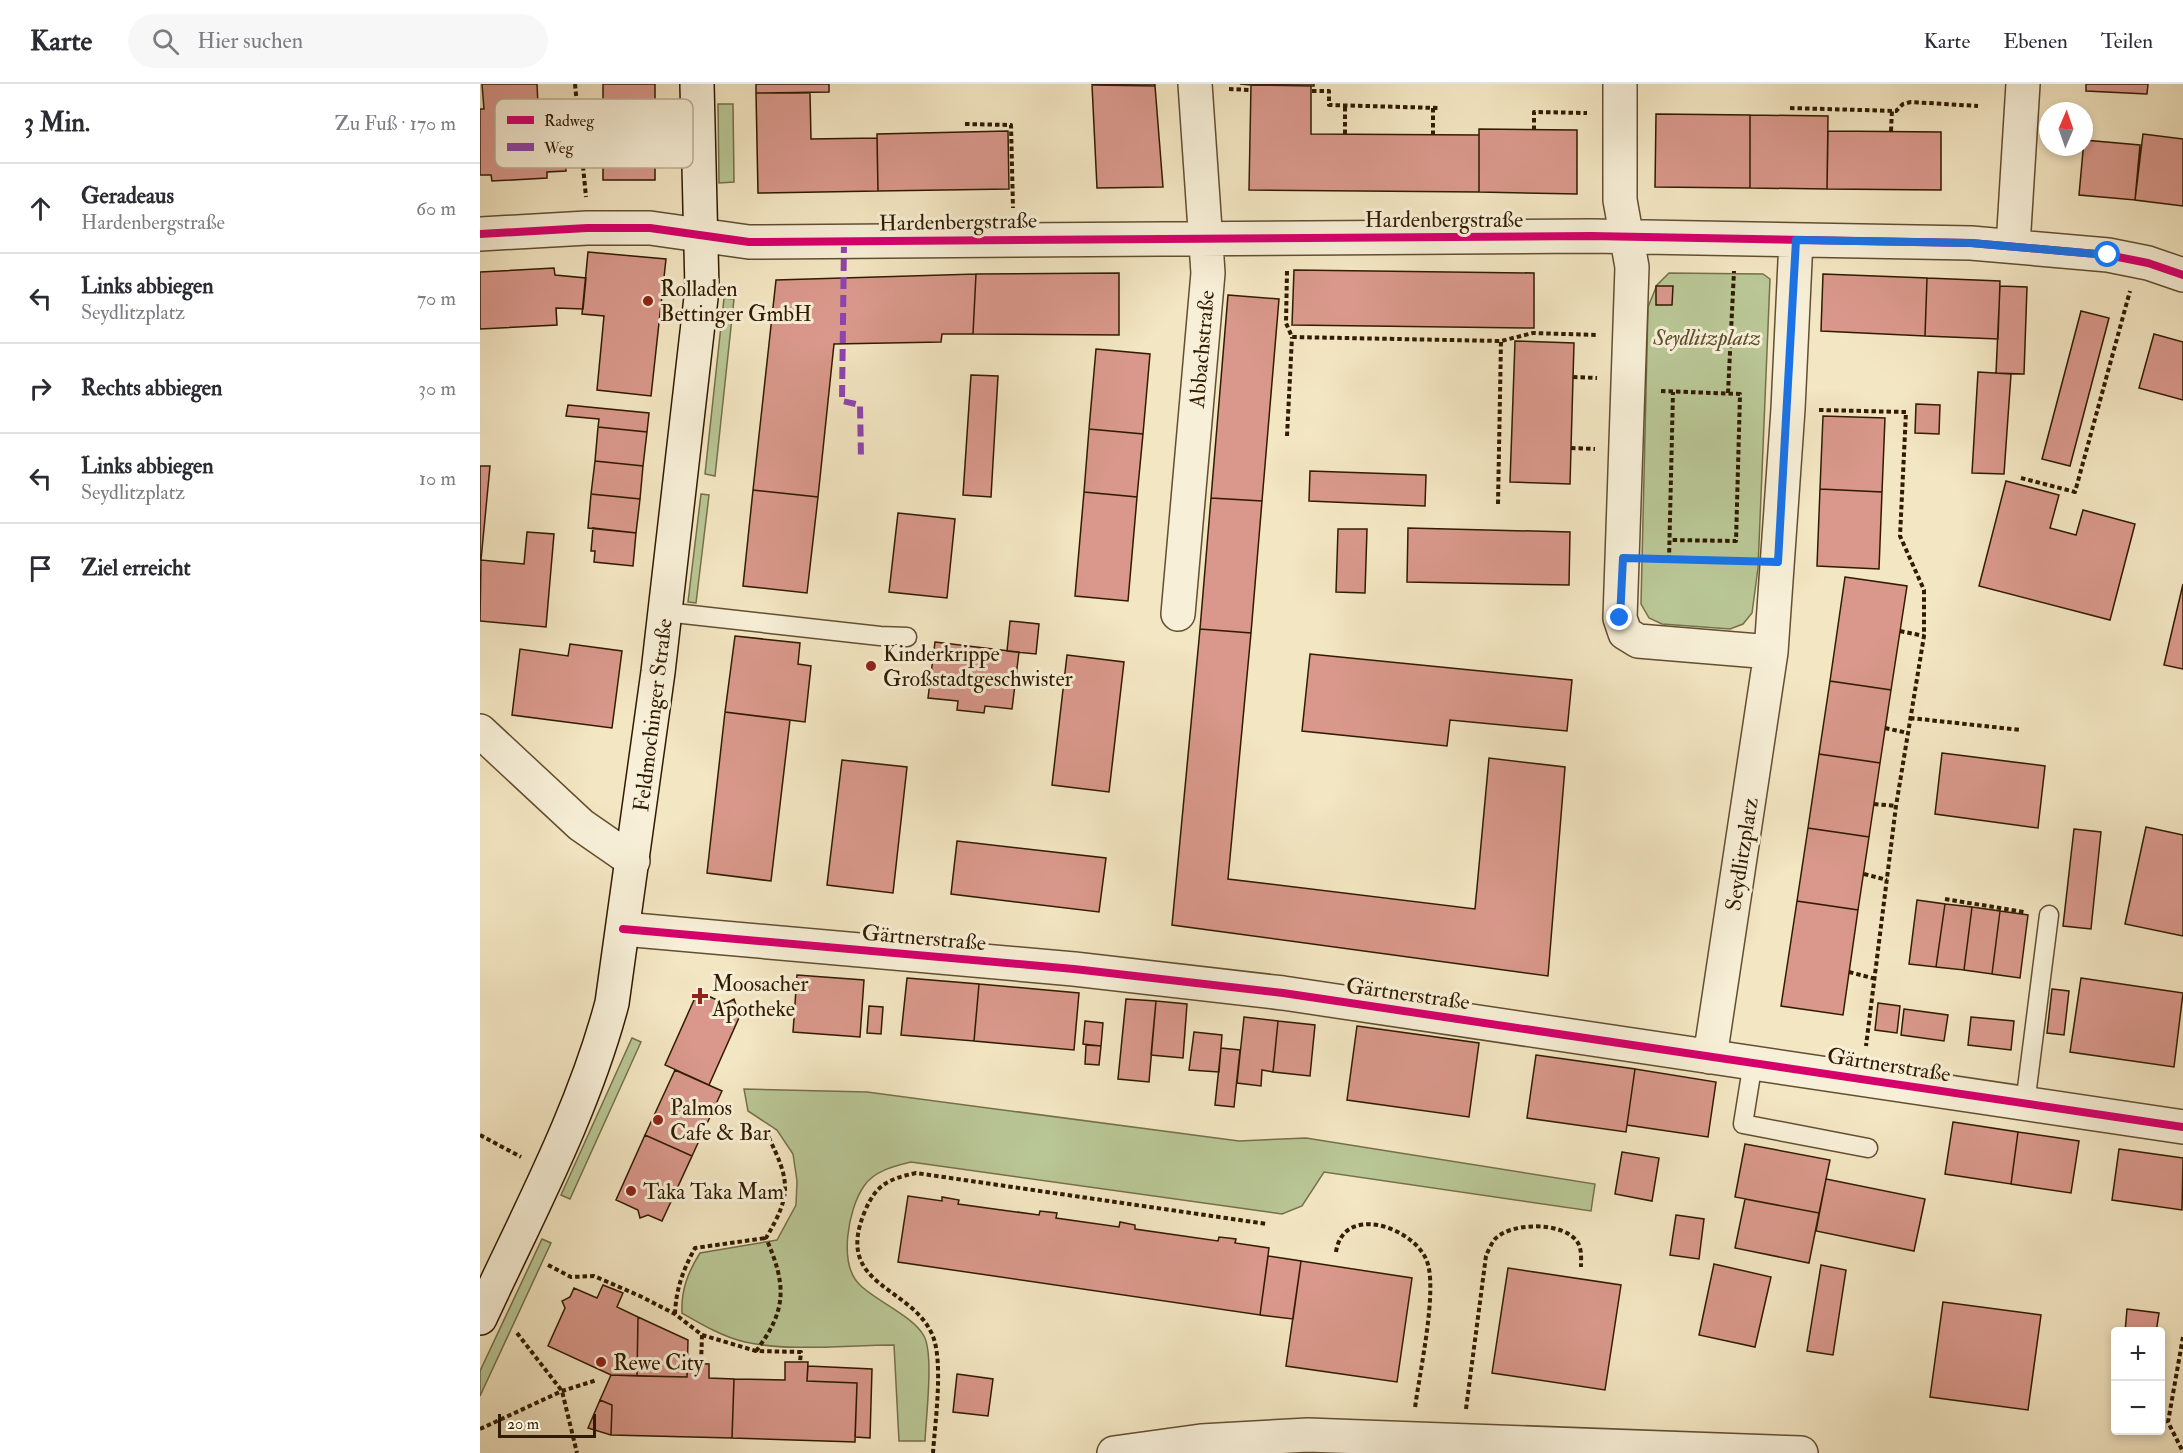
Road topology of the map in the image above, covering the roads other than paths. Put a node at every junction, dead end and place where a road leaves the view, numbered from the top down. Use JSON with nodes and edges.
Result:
{"nodes":[{"id":1,"x":697,"y":84,"type":"edge"},
{"id":2,"x":1195,"y":84,"type":"edge"},
{"id":3,"x":1620,"y":84,"type":"edge"},
{"id":4,"x":2023,"y":84,"type":"edge"},
{"id":5,"x":480,"y":234,"type":"edge"},
{"id":6,"x":702,"y":234,"type":"junction"},
{"id":7,"x":1625,"y":236,"type":"junction"},
{"id":8,"x":1208,"y":237,"type":"junction"},
{"id":9,"x":1796,"y":240,"type":"junction"},
{"id":10,"x":2013,"y":246,"type":"junction"},
{"id":11,"x":2183,"y":275,"type":"edge"},
{"id":12,"x":665,"y":612,"type":"junction"},
{"id":13,"x":1178,"y":614,"type":"dead end"},
{"id":14,"x":907,"y":637,"type":"dead end"},
{"id":15,"x":1771,"y":652,"type":"junction"},
{"id":16,"x":480,"y":731,"type":"edge"},
{"id":17,"x":633,"y":861,"type":"junction"},
{"id":18,"x":2049,"y":915,"type":"road end"},
{"id":19,"x":623,"y":929,"type":"junction"},
{"id":20,"x":1710,"y":1057,"type":"junction"},
{"id":21,"x":1753,"y":1062,"type":"junction"},
{"id":22,"x":2025,"y":1104,"type":"junction"},
{"id":23,"x":2183,"y":1127,"type":"edge"},
{"id":24,"x":1868,"y":1148,"type":"dead end"},
{"id":25,"x":480,"y":1318,"type":"edge"},
{"id":26,"x":1348,"y":1445,"type":"edge"},
{"id":27,"x":1500,"y":1447,"type":"edge"},
{"id":28,"x":1574,"y":1449,"type":"edge"},
{"id":29,"x":1113,"y":1453,"type":"edge"},
{"id":30,"x":1801,"y":1453,"type":"edge"}],
"edges":[{"from":1,"to":6,"type":"street","name":"Feldmochinger Straße"},
{"from":2,"to":8,"type":"street","name":"Abbachstraße"},
{"from":3,"to":7,"type":"street"},
{"from":4,"to":10,"type":"street"},
{"from":5,"to":6,"type":"street","name":"Hardenbergstraße"},
{"from":6,"to":8,"type":"street","name":"Hardenbergstraße"},
{"from":6,"to":12,"type":"street","name":"Feldmochinger Straße"},
{"from":7,"to":8,"type":"street","name":"Hardenbergstraße"},
{"from":7,"to":9,"type":"street","name":"Hardenbergstraße"},
{"from":7,"to":15,"type":"street"},
{"from":8,"to":13,"type":"street","name":"Abbachstraße"},
{"from":9,"to":10,"type":"street","name":"Hardenbergstraße"},
{"from":9,"to":15,"type":"street","name":"Seydlitzplatz"},
{"from":10,"to":11,"type":"street","name":"Hardenbergstraße"},
{"from":12,"to":14,"type":"lane"},
{"from":12,"to":17,"type":"street","name":"Feldmochinger Straße"},
{"from":15,"to":20,"type":"street","name":"Seydlitzplatz"},
{"from":16,"to":17,"type":"street"},
{"from":17,"to":19,"type":"street","name":"Feldmochinger Straße"},
{"from":18,"to":22,"type":"lane"},
{"from":19,"to":20,"type":"street","name":"Gärtnerstraße"},
{"from":19,"to":25,"type":"street","name":"Feldmochinger Straße"},
{"from":20,"to":21,"type":"street","name":"Gärtnerstraße"},
{"from":21,"to":22,"type":"street","name":"Gärtnerstraße"},
{"from":21,"to":24,"type":"lane"},
{"from":22,"to":23,"type":"street","name":"Gärtnerstraße"},
{"from":26,"to":27,"type":"street"},
{"from":26,"to":29,"type":"street"},
{"from":27,"to":28,"type":"street"},
{"from":28,"to":30,"type":"street"}]}
